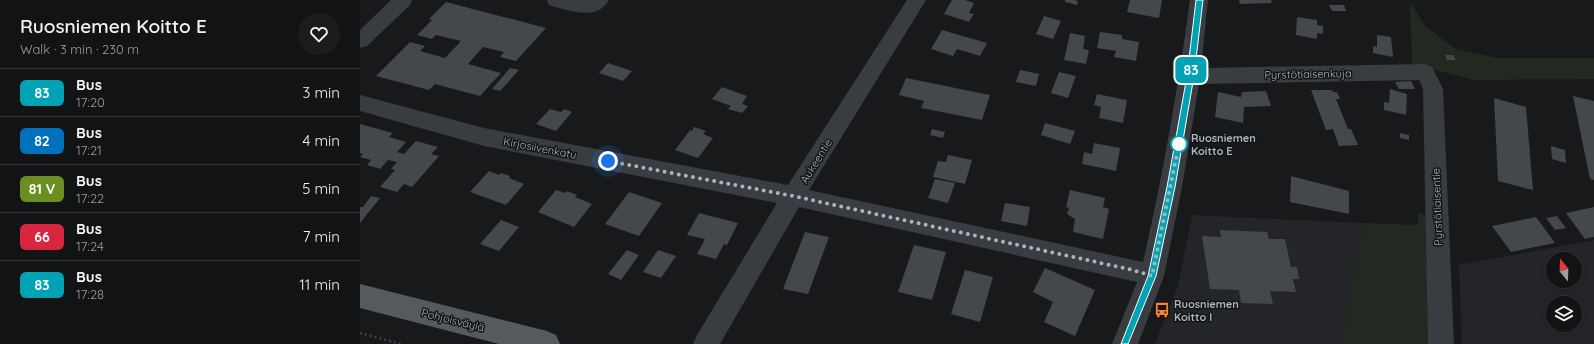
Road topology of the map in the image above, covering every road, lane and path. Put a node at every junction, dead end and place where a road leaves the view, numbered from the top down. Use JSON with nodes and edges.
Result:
{"nodes":[{"id":1,"x":403,"y":0,"type":"edge"},
{"id":2,"x":556,"y":0,"type":"edge"},
{"id":3,"x":600,"y":0,"type":"edge"},
{"id":4,"x":917,"y":0,"type":"edge"},
{"id":5,"x":1200,"y":0,"type":"edge"},
{"id":6,"x":360,"y":41,"type":"edge"},
{"id":7,"x":1425,"y":72,"type":"joint"},
{"id":8,"x":1190,"y":76,"type":"junction"},
{"id":9,"x":360,"y":103,"type":"edge"},
{"id":10,"x":793,"y":196,"type":"junction"},
{"id":11,"x":1152,"y":276,"type":"junction"},
{"id":12,"x":360,"y":296,"type":"edge"},
{"id":13,"x":360,"y":333,"type":"edge"},
{"id":14,"x":401,"y":344,"type":"edge"},
{"id":15,"x":547,"y":344,"type":"edge"},
{"id":16,"x":706,"y":344,"type":"edge"},
{"id":17,"x":1125,"y":344,"type":"edge"},
{"id":18,"x":1441,"y":344,"type":"edge"}],
"edges":[{"from":1,"to":6,"type":"street"},
{"from":2,"to":3,"type":"street"},
{"from":4,"to":10,"type":"street","name":"Aukeentie"},
{"from":5,"to":8,"type":"street"},
{"from":7,"to":8,"type":"street","name":"Pyrstötiaisenkuja"},
{"from":7,"to":18,"type":"street","name":"Pyrstötiaisentie"},
{"from":8,"to":11,"type":"street"},
{"from":9,"to":10,"type":"street","name":"Kirjosiivenkatu"},
{"from":10,"to":11,"type":"street","name":"Kirjosiivenkatu"},
{"from":10,"to":16,"type":"street","name":"Aukeentie"},
{"from":11,"to":17,"type":"street"},
{"from":12,"to":15,"type":"main road","name":"Pohjoisväylä"},
{"from":13,"to":14,"type":"path"}]}
